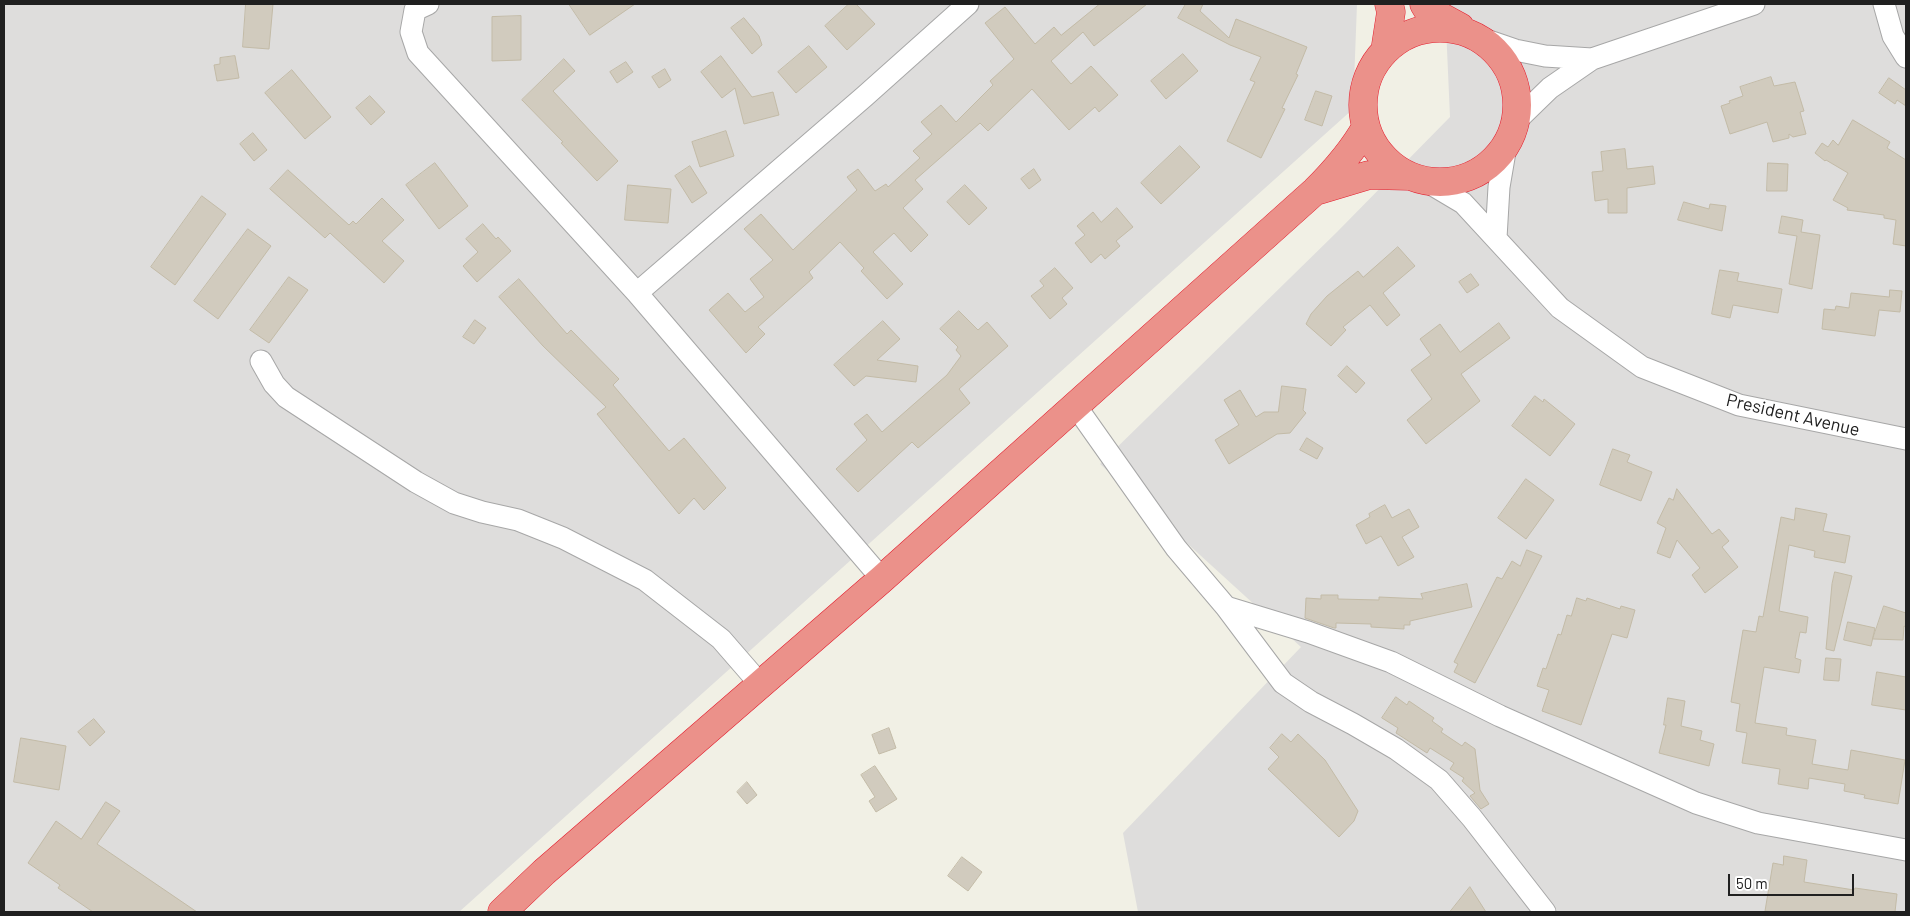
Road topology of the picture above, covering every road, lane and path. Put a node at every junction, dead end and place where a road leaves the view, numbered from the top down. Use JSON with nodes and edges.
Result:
{"nodes":[{"id":1,"x":428,"y":4,"type":"edge"},
{"id":2,"x":968,"y":4,"type":"edge"},
{"id":3,"x":1389,"y":4,"type":"edge"},
{"id":4,"x":1424,"y":4,"type":"edge"},
{"id":5,"x":1754,"y":4,"type":"edge"},
{"id":6,"x":1884,"y":4,"type":"edge"},
{"id":7,"x":1474,"y":35,"type":"junction"},
{"id":8,"x":1385,"y":51,"type":"junction"},
{"id":9,"x":1906,"y":57,"type":"edge"},
{"id":10,"x":1592,"y":59,"type":"junction"},
{"id":11,"x":1516,"y":120,"type":"junction"},
{"id":12,"x":1366,"y":127,"type":"junction"},
{"id":13,"x":1506,"y":146,"type":"junction"},
{"id":14,"x":1418,"y":179,"type":"junction"},
{"id":15,"x":1315,"y":192,"type":"junction"},
{"id":16,"x":1496,"y":238,"type":"junction"},
{"id":17,"x":638,"y":293,"type":"junction"},
{"id":18,"x":261,"y":361,"type":"dead end"},
{"id":19,"x":1076,"y":406,"type":"junction"},
{"id":20,"x":1906,"y":439,"type":"edge"},
{"id":21,"x":882,"y":579,"type":"junction"},
{"id":22,"x":1226,"y":607,"type":"junction"},
{"id":23,"x":760,"y":684,"type":"junction"},
{"id":24,"x":1906,"y":850,"type":"edge"},
{"id":25,"x":502,"y":912,"type":"edge"},
{"id":26,"x":1545,"y":912,"type":"edge"}],
"edges":[{"from":1,"to":17,"type":"street"},
{"from":2,"to":17,"type":"street"},
{"from":3,"to":8,"type":"highway"},
{"from":4,"to":7,"type":"highway"},
{"from":5,"to":10,"type":"street"},
{"from":6,"to":9,"type":"street"},
{"from":7,"to":8,"type":"highway"},
{"from":7,"to":10,"type":"street"},
{"from":7,"to":11,"type":"highway"},
{"from":8,"to":12,"type":"highway"},
{"from":10,"to":11,"type":"street"},
{"from":11,"to":13,"type":"highway"},
{"from":12,"to":14,"type":"highway"},
{"from":12,"to":15,"type":"highway"},
{"from":13,"to":14,"type":"highway"},
{"from":13,"to":16,"type":"street"},
{"from":14,"to":15,"type":"highway"},
{"from":14,"to":16,"type":"street","name":"President Avenue"},
{"from":15,"to":19,"type":"highway"},
{"from":16,"to":20,"type":"street","name":"President Avenue"},
{"from":17,"to":21,"type":"street"},
{"from":18,"to":23,"type":"street"},
{"from":19,"to":21,"type":"highway"},
{"from":19,"to":22,"type":"street"},
{"from":21,"to":23,"type":"highway"},
{"from":22,"to":24,"type":"street"},
{"from":22,"to":26,"type":"street"},
{"from":23,"to":25,"type":"highway"}]}
